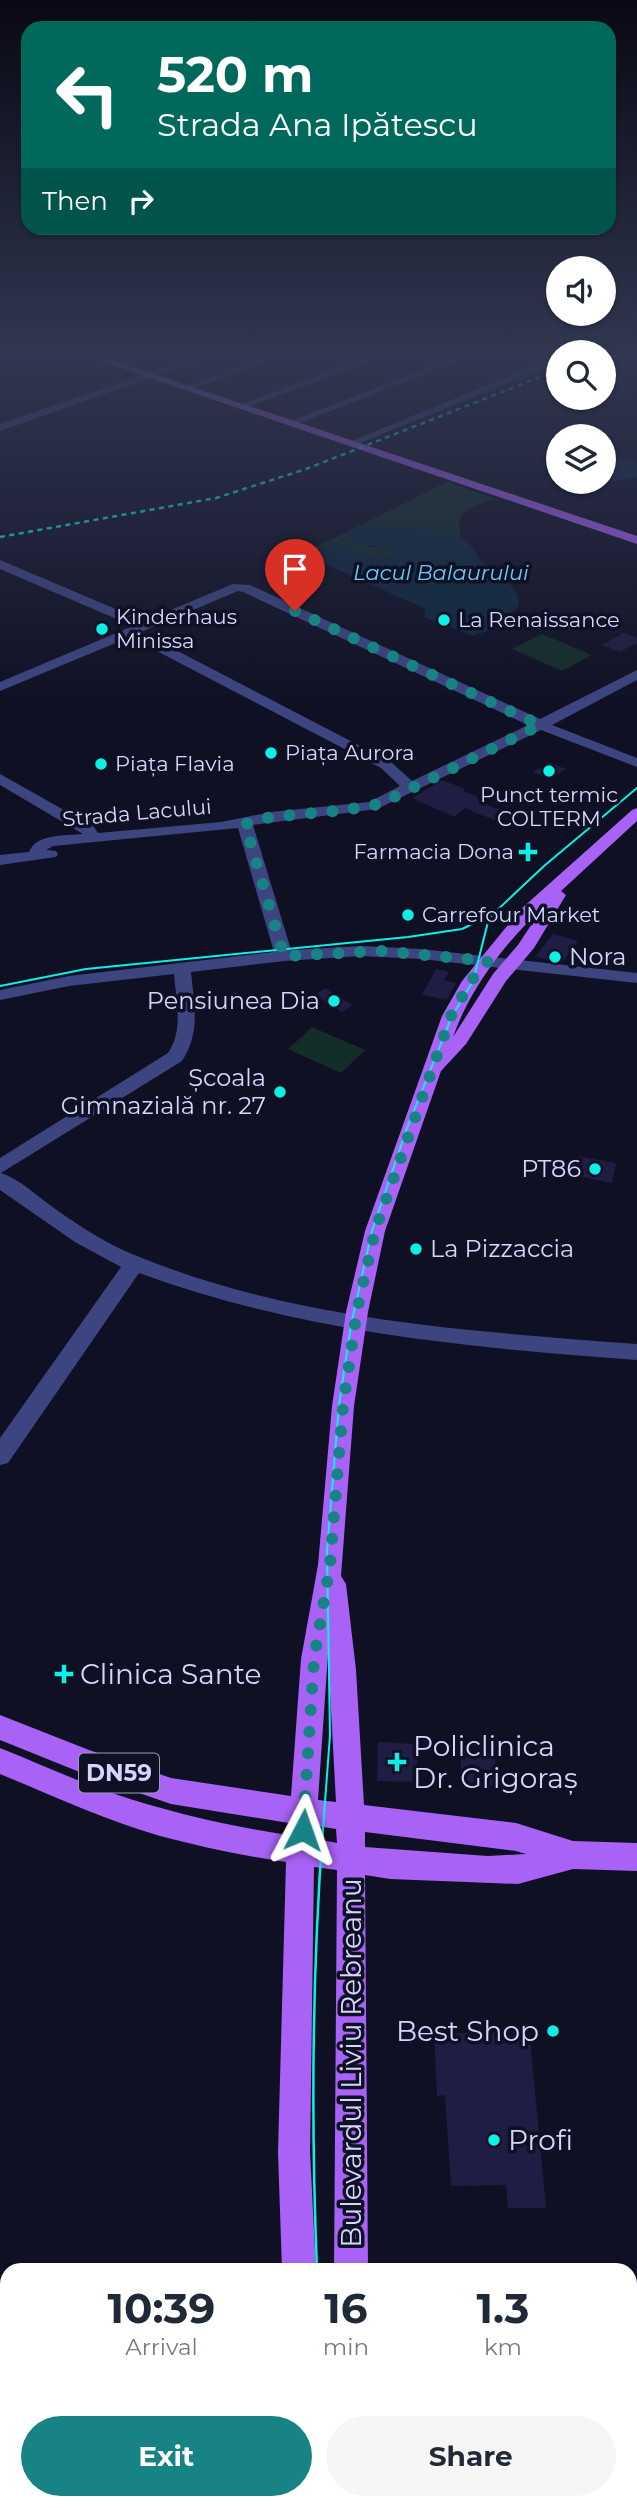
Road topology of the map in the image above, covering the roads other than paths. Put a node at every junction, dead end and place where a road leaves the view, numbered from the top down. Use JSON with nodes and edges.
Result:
{"nodes":[{"id":1,"x":440,"y":473,"type":"edge"},
{"id":2,"x":637,"y":540,"type":"edge"},
{"id":3,"x":0,"y":564,"type":"edge"},
{"id":4,"x":135,"y":628,"type":"junction"},
{"id":5,"x":0,"y":669,"type":"edge"},
{"id":6,"x":637,"y":674,"type":"edge"},
{"id":7,"x":20,"y":678,"type":"junction"},
{"id":8,"x":0,"y":687,"type":"edge"},
{"id":9,"x":540,"y":725,"type":"junction"},
{"id":10,"x":637,"y":763,"type":"edge"},
{"id":11,"x":0,"y":779,"type":"edge"},
{"id":12,"x":407,"y":783,"type":"junction"},
{"id":13,"x":637,"y":813,"type":"edge"},
{"id":14,"x":247,"y":830,"type":"junction"},
{"id":15,"x":92,"y":837,"type":"junction"},
{"id":16,"x":36,"y":855,"type":"junction"},
{"id":17,"x":0,"y":860,"type":"edge"},
{"id":18,"x":574,"y":869,"type":"junction"},
{"id":19,"x":284,"y":956,"type":"junction"},
{"id":20,"x":488,"y":961,"type":"junction"},
{"id":21,"x":511,"y":964,"type":"junction"},
{"id":22,"x":182,"y":968,"type":"junction"},
{"id":23,"x":637,"y":978,"type":"edge"},
{"id":24,"x":0,"y":995,"type":"edge"},
{"id":25,"x":433,"y":1071,"type":"junction"},
{"id":26,"x":0,"y":1167,"type":"edge"},
{"id":27,"x":0,"y":1180,"type":"edge"},
{"id":28,"x":134,"y":1264,"type":"junction"},
{"id":29,"x":354,"y":1325,"type":"junction"},
{"id":30,"x":637,"y":1352,"type":"edge"},
{"id":31,"x":0,"y":1456,"type":"edge"},
{"id":32,"x":330,"y":1565,"type":"junction"},
{"id":33,"x":0,"y":1727,"type":"edge"},
{"id":34,"x":0,"y":1761,"type":"edge"},
{"id":35,"x":304,"y":1810,"type":"junction"},
{"id":36,"x":349,"y":1815,"type":"junction"},
{"id":37,"x":301,"y":1851,"type":"junction"},
{"id":38,"x":573,"y":1855,"type":"junction"},
{"id":39,"x":637,"y":1857,"type":"edge"},
{"id":40,"x":351,"y":1858,"type":"junction"},
{"id":41,"x":299,"y":2263,"type":"edge"},
{"id":42,"x":351,"y":2263,"type":"edge"}],
"edges":[{"from":1,"to":2,"type":"main road"},
{"from":3,"to":4,"type":"street"},
{"from":4,"to":7,"type":"street"},
{"from":4,"to":9,"type":"street"},
{"from":4,"to":12,"type":"street"},
{"from":5,"to":7,"type":"street"},
{"from":6,"to":9,"type":"street","name":"Strada Lacului"},
{"from":7,"to":8,"type":"street"},
{"from":9,"to":10,"type":"street"},
{"from":9,"to":12,"type":"street","name":"Strada Lacului"},
{"from":11,"to":15,"type":"street"},
{"from":12,"to":14,"type":"street","name":"Strada Lacului"},
{"from":13,"to":18,"type":"main road"},
{"from":14,"to":15,"type":"street","name":"Strada Lacului"},
{"from":14,"to":16,"type":"street","name":"Strada Lacului"},
{"from":14,"to":19,"type":"street"},
{"from":15,"to":16,"type":"street","name":"Strada Lacului"},
{"from":16,"to":17,"type":"street","name":"Strada Lacului"},
{"from":18,"to":20,"type":"main road"},
{"from":18,"to":21,"type":"main road"},
{"from":19,"to":20,"type":"street"},
{"from":19,"to":22,"type":"street"},
{"from":20,"to":21,"type":"street"},
{"from":20,"to":25,"type":"main road"},
{"from":21,"to":23,"type":"street"},
{"from":21,"to":25,"type":"main road"},
{"from":22,"to":24,"type":"street"},
{"from":22,"to":26,"type":"street"},
{"from":25,"to":29,"type":"main road"},
{"from":27,"to":28,"type":"street"},
{"from":28,"to":29,"type":"street"},
{"from":28,"to":31,"type":"street"},
{"from":29,"to":30,"type":"street"},
{"from":29,"to":32,"type":"main road"},
{"from":32,"to":35,"type":"main road","name":"Bulevardul Liviu Rebreanu"},
{"from":32,"to":36,"type":"main road","name":"Bulevardul Liviu Rebreanu"},
{"from":33,"to":35,"type":"main road","number":"DN59"},
{"from":34,"to":37,"type":"main road","number":"DN59"},
{"from":35,"to":36,"type":"main road","number":"DN59"},
{"from":35,"to":37,"type":"main road","name":"Bulevardul Liviu Rebreanu"},
{"from":36,"to":38,"type":"main road","number":"DN59"},
{"from":36,"to":40,"type":"main road","name":"Bulevardul Liviu Rebreanu"},
{"from":37,"to":40,"type":"main road","number":"DN59"},
{"from":37,"to":41,"type":"main road","name":"Bulevardul Liviu Rebreanu"},
{"from":38,"to":39,"type":"main road","number":"DN59"},
{"from":38,"to":40,"type":"main road","number":"DN59"},
{"from":40,"to":42,"type":"main road","name":"Bulevardul Liviu Rebreanu"}]}
